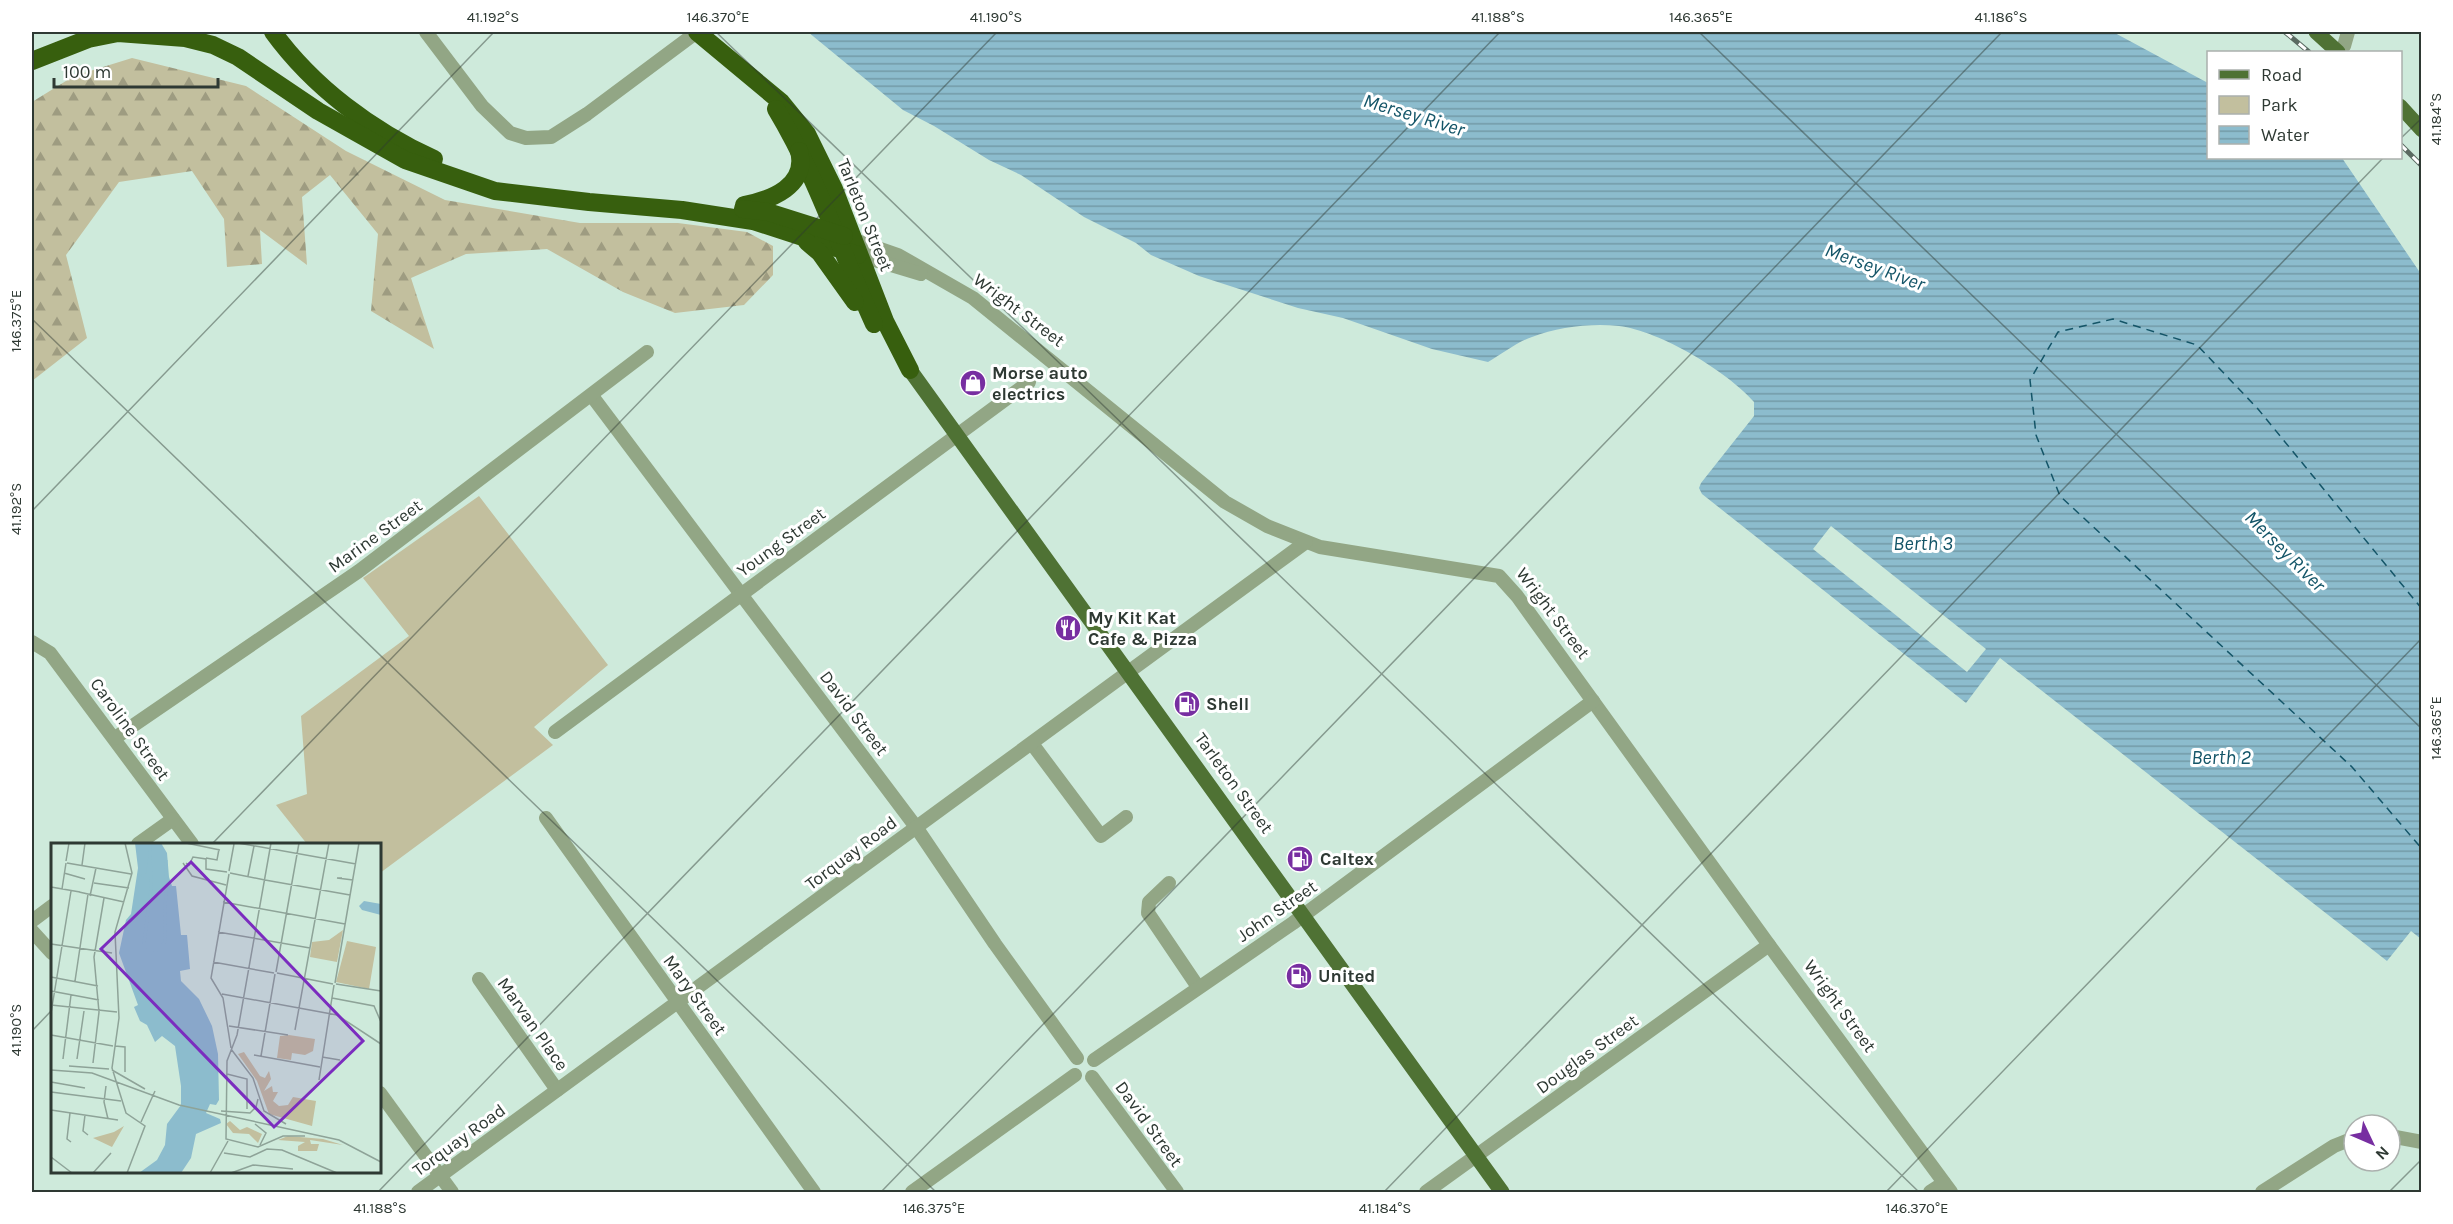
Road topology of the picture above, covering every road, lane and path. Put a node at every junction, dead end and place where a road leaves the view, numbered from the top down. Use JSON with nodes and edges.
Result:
{"nodes":[{"id":1,"x":273,"y":32,"type":"edge"},
{"id":2,"x":426,"y":32,"type":"edge"},
{"id":3,"x":697,"y":32,"type":"edge"},
{"id":4,"x":2316,"y":32,"type":"edge"},
{"id":5,"x":2330,"y":32,"type":"edge"},
{"id":6,"x":2345,"y":46,"type":"edge"},
{"id":7,"x":32,"y":61,"type":"edge"},
{"id":8,"x":763,"y":87,"type":"junction"},
{"id":9,"x":2402,"y":108,"type":"edge"},
{"id":10,"x":2402,"y":122,"type":"edge"},
{"id":11,"x":2421,"y":130,"type":"edge"},
{"id":12,"x":797,"y":143,"type":"junction"},
{"id":13,"x":2421,"y":143,"type":"edge"},
{"id":14,"x":589,"y":202,"type":"junction"},
{"id":15,"x":727,"y":208,"type":"junction"},
{"id":16,"x":682,"y":210,"type":"junction"},
{"id":17,"x":803,"y":239,"type":"junction"},
{"id":18,"x":847,"y":245,"type":"junction"},
{"id":19,"x":877,"y":329,"type":"junction"},
{"id":20,"x":648,"y":352,"type":"dead end"},
{"id":21,"x":910,"y":370,"type":"junction"},
{"id":22,"x":1029,"y":382,"type":"dead end"},
{"id":23,"x":592,"y":396,"type":"junction"},
{"id":24,"x":957,"y":436,"type":"junction"},
{"id":25,"x":1306,"y":542,"type":"junction"},
{"id":26,"x":742,"y":592,"type":"junction"},
{"id":27,"x":32,"y":642,"type":"edge"},
{"id":28,"x":1130,"y":674,"type":"junction"},
{"id":29,"x":1593,"y":701,"type":"junction"},
{"id":30,"x":555,"y":732,"type":"dead end"},
{"id":31,"x":115,"y":738,"type":"junction"},
{"id":32,"x":1033,"y":745,"type":"junction"},
{"id":33,"x":1126,"y":817,"type":"dead end"},
{"id":34,"x":546,"y":818,"type":"dead end"},
{"id":35,"x":173,"y":819,"type":"junction"},
{"id":36,"x":916,"y":827,"type":"junction"},
{"id":37,"x":139,"y":843,"type":"edge"},
{"id":38,"x":191,"y":843,"type":"edge"},
{"id":39,"x":1169,"y":884,"type":"dead end"},
{"id":40,"x":51,"y":907,"type":"edge"},
{"id":41,"x":1304,"y":915,"type":"junction"},
{"id":42,"x":32,"y":921,"type":"edge"},
{"id":43,"x":32,"y":931,"type":"edge"},
{"id":44,"x":1769,"y":945,"type":"junction"},
{"id":45,"x":51,"y":952,"type":"edge"},
{"id":46,"x":479,"y":979,"type":"dead end"},
{"id":47,"x":1198,"y":987,"type":"junction"},
{"id":48,"x":678,"y":1003,"type":"junction"},
{"id":49,"x":1077,"y":1058,"type":"junction"},
{"id":50,"x":1094,"y":1060,"type":"junction"},
{"id":51,"x":1075,"y":1075,"type":"junction"},
{"id":52,"x":1092,"y":1077,"type":"junction"},
{"id":53,"x":557,"y":1090,"type":"junction"},
{"id":54,"x":381,"y":1094,"type":"edge"},
{"id":55,"x":2402,"y":1138,"type":"edge"},
{"id":56,"x":2421,"y":1142,"type":"edge"},
{"id":57,"x":2342,"y":1143,"type":"edge"},
{"id":58,"x":1476,"y":1156,"type":"junction"},
{"id":59,"x":441,"y":1176,"type":"junction"},
{"id":60,"x":1947,"y":1188,"type":"edge"},
{"id":61,"x":418,"y":1192,"type":"edge"},
{"id":62,"x":452,"y":1192,"type":"edge"},
{"id":63,"x":814,"y":1192,"type":"edge"},
{"id":64,"x":912,"y":1192,"type":"edge"},
{"id":65,"x":1177,"y":1192,"type":"edge"},
{"id":66,"x":1426,"y":1192,"type":"edge"},
{"id":67,"x":1502,"y":1192,"type":"edge"},
{"id":68,"x":1930,"y":1192,"type":"edge"},
{"id":69,"x":2262,"y":1192,"type":"edge"}],
"edges":[{"from":1,"to":14,"type":"highway"},
{"from":2,"to":3,"type":"street"},
{"from":3,"to":8,"type":"highway","name":"Tarleton Street"},
{"from":4,"to":6,"type":"main road"},
{"from":5,"to":6,"type":"main road"},
{"from":7,"to":14,"type":"highway"},
{"from":8,"to":12,"type":"highway","name":"Tarleton Street"},
{"from":8,"to":18,"type":"highway","name":"Tarleton Street"},
{"from":9,"to":11,"type":"main road"},
{"from":10,"to":13,"type":"main road"},
{"from":12,"to":15,"type":"highway"},
{"from":12,"to":18,"type":"highway","name":"Tarleton Street"},
{"from":14,"to":16,"type":"highway"},
{"from":15,"to":16,"type":"highway"},
{"from":15,"to":18,"type":"highway"},
{"from":16,"to":17,"type":"highway"},
{"from":17,"to":18,"type":"highway"},
{"from":17,"to":19,"type":"highway"},
{"from":18,"to":19,"type":"highway","name":"Tarleton Street"},
{"from":18,"to":21,"type":"highway","name":"Tarleton Street"},
{"from":18,"to":25,"type":"street","name":"Wright Street"},
{"from":19,"to":21,"type":"highway","name":"Tarleton Street"},
{"from":20,"to":23,"type":"street","name":"Marine Street"},
{"from":21,"to":24,"type":"main road","name":"Tarleton Street"},
{"from":22,"to":24,"type":"street","name":"Young Street"},
{"from":23,"to":26,"type":"street","name":"David Street"},
{"from":23,"to":31,"type":"street","name":"Marine Street"},
{"from":24,"to":26,"type":"street","name":"Young Street"},
{"from":24,"to":28,"type":"main road","name":"Tarleton Street"},
{"from":25,"to":28,"type":"street","name":"Torquay Road"},
{"from":25,"to":29,"type":"street","name":"Wright Street"},
{"from":26,"to":30,"type":"street","name":"Young Street"},
{"from":26,"to":36,"type":"street","name":"David Street"},
{"from":27,"to":31,"type":"street","name":"Caroline Street"},
{"from":28,"to":32,"type":"street","name":"Torquay Road"},
{"from":28,"to":41,"type":"main road","name":"Tarleton Street"},
{"from":29,"to":41,"type":"street","name":"John Street"},
{"from":29,"to":44,"type":"street","name":"Wright Street"},
{"from":31,"to":35,"type":"street","name":"Caroline Street"},
{"from":32,"to":33,"type":"street"},
{"from":32,"to":36,"type":"street","name":"Torquay Road"},
{"from":34,"to":48,"type":"street","name":"Mary Street"},
{"from":35,"to":37,"type":"street"},
{"from":35,"to":38,"type":"street","name":"Caroline Street"},
{"from":36,"to":48,"type":"street","name":"Torquay Road"},
{"from":36,"to":49,"type":"street","name":"David Street"},
{"from":39,"to":47,"type":"street"},
{"from":40,"to":42,"type":"street"},
{"from":41,"to":47,"type":"street","name":"John Street"},
{"from":41,"to":58,"type":"main road","name":"Tarleton Street"},
{"from":43,"to":45,"type":"street"},
{"from":44,"to":58,"type":"street","name":"Douglas Street"},
{"from":44,"to":60,"type":"street","name":"Wright Street"},
{"from":46,"to":53,"type":"street","name":"Marvan Place"},
{"from":47,"to":50,"type":"street","name":"John Street"},
{"from":48,"to":53,"type":"street","name":"Torquay Road"},
{"from":48,"to":63,"type":"street","name":"Mary Street"},
{"from":49,"to":50,"type":"street"},
{"from":49,"to":51,"type":"street"},
{"from":50,"to":52,"type":"street"},
{"from":51,"to":52,"type":"street"},
{"from":51,"to":64,"type":"street"},
{"from":52,"to":65,"type":"street","name":"David Street"},
{"from":53,"to":59,"type":"street","name":"Torquay Road"},
{"from":54,"to":59,"type":"street"},
{"from":55,"to":56,"type":"street"},
{"from":57,"to":69,"type":"street"},
{"from":58,"to":66,"type":"street","name":"Douglas Street"},
{"from":58,"to":67,"type":"main road","name":"Tarleton Street"},
{"from":59,"to":61,"type":"street","name":"Torquay Road"},
{"from":59,"to":62,"type":"street"},
{"from":60,"to":68,"type":"street"}]}
